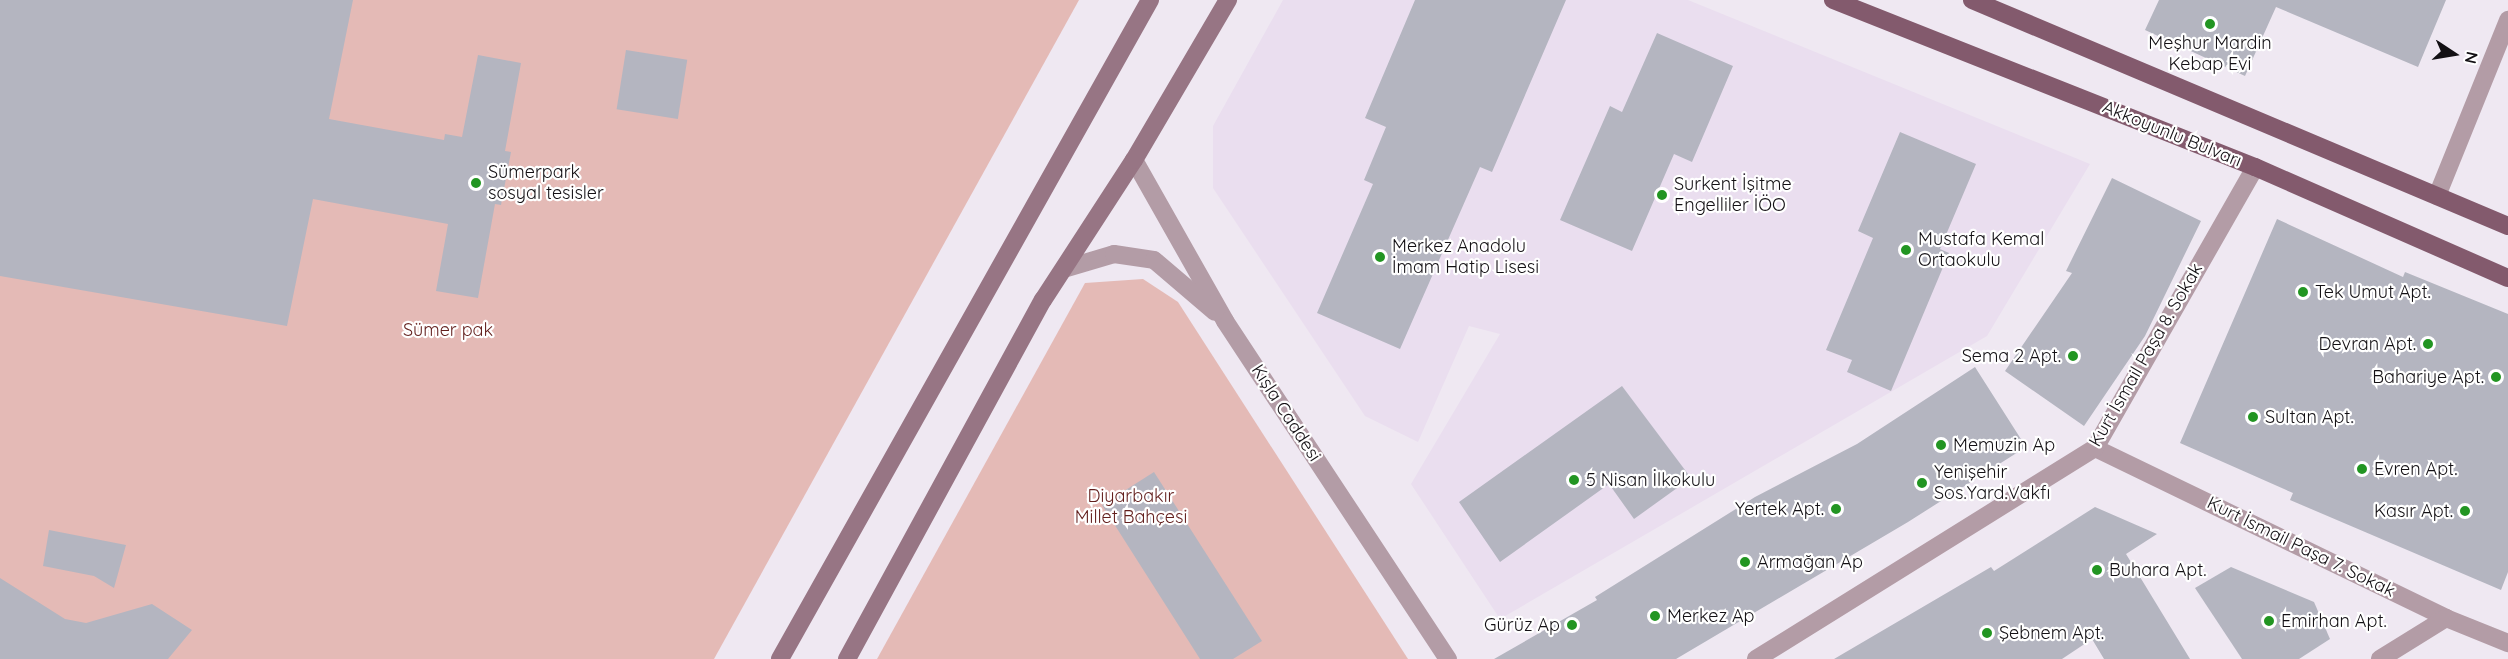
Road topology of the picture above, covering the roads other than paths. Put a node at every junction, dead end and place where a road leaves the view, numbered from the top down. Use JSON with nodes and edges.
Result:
{"nodes":[{"id":1,"x":1150,"y":0,"type":"edge"},
{"id":2,"x":1227,"y":0,"type":"edge"},
{"id":3,"x":1833,"y":0,"type":"edge"},
{"id":4,"x":1972,"y":0,"type":"edge"},
{"id":5,"x":2508,"y":20,"type":"edge"},
{"id":6,"x":1134,"y":160,"type":"junction"},
{"id":7,"x":2255,"y":167,"type":"junction"},
{"id":8,"x":2437,"y":196,"type":"junction"},
{"id":9,"x":2508,"y":226,"type":"edge"},
{"id":10,"x":1064,"y":269,"type":"junction"},
{"id":11,"x":2508,"y":278,"type":"edge"},
{"id":12,"x":1225,"y":321,"type":"junction"},
{"id":13,"x":2095,"y":448,"type":"junction"},
{"id":14,"x":2446,"y":618,"type":"junction"},
{"id":15,"x":2508,"y":643,"type":"edge"},
{"id":16,"x":780,"y":659,"type":"edge"},
{"id":17,"x":847,"y":659,"type":"edge"},
{"id":18,"x":1448,"y":659,"type":"edge"},
{"id":19,"x":1756,"y":659,"type":"edge"},
{"id":20,"x":2380,"y":659,"type":"edge"}],
"edges":[{"from":1,"to":16,"type":"main road"},
{"from":2,"to":6,"type":"main road"},
{"from":3,"to":7,"type":"main road","name":"Akkoyunlu Bulvarı"},
{"from":4,"to":8,"type":"main road"},
{"from":5,"to":8,"type":"street"},
{"from":6,"to":10,"type":"main road"},
{"from":6,"to":12,"type":"street","name":"Kışla Caddesi"},
{"from":7,"to":11,"type":"main road","name":"Akkoyunlu Bulvarı"},
{"from":7,"to":13,"type":"street","name":"Kurt İsmail Paşa 8. Sokak"},
{"from":8,"to":9,"type":"main road"},
{"from":10,"to":12,"type":"street"},
{"from":10,"to":17,"type":"main road"},
{"from":12,"to":18,"type":"street","name":"Kışla Caddesi"},
{"from":13,"to":14,"type":"street","name":"Kurt İsmail Paşa 7. Sokak"},
{"from":13,"to":19,"type":"street","name":"Kurt İsmail Paşa 8. Sokak"},
{"from":14,"to":15,"type":"street","name":"Kurt İsmail Paşa 7. Sokak"},
{"from":14,"to":20,"type":"street"}]}
